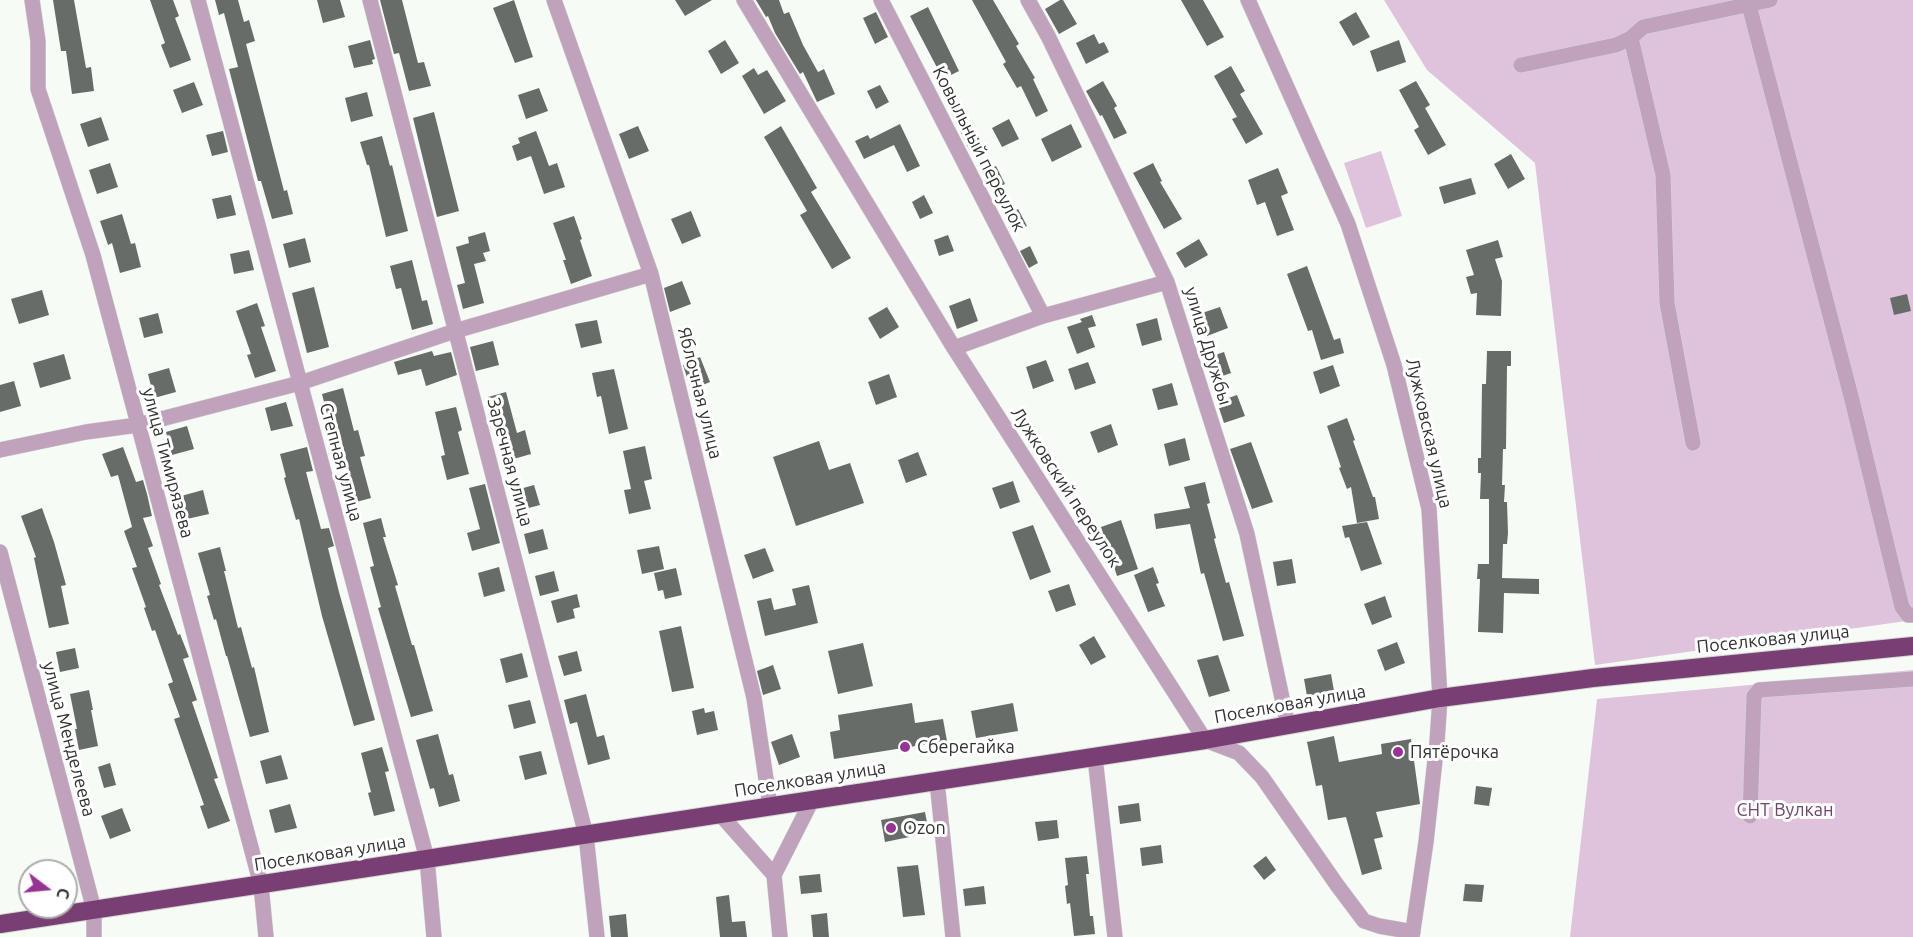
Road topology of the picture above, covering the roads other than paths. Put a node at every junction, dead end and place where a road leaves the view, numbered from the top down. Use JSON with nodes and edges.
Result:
{"nodes":[{"id":1,"x":32,"y":0,"type":"edge"},
{"id":2,"x":198,"y":0,"type":"edge"},
{"id":3,"x":370,"y":0,"type":"edge"},
{"id":4,"x":554,"y":0,"type":"edge"},
{"id":5,"x":744,"y":0,"type":"edge"},
{"id":6,"x":881,"y":0,"type":"edge"},
{"id":7,"x":1028,"y":0,"type":"edge"},
{"id":8,"x":1248,"y":0,"type":"edge"},
{"id":9,"x":1770,"y":0,"type":"edge"},
{"id":10,"x":1749,"y":5,"type":"junction"},
{"id":11,"x":1630,"y":38,"type":"junction"},
{"id":12,"x":1521,"y":64,"type":"dead end"},
{"id":13,"x":651,"y":274,"type":"junction"},
{"id":14,"x":1167,"y":282,"type":"junction"},
{"id":15,"x":1043,"y":316,"type":"junction"},
{"id":16,"x":455,"y":331,"type":"junction"},
{"id":17,"x":954,"y":348,"type":"junction"},
{"id":18,"x":300,"y":383,"type":"junction"},
{"id":19,"x":138,"y":425,"type":"junction"},
{"id":20,"x":1693,"y":443,"type":"dead end"},
{"id":21,"x":0,"y":450,"type":"edge"},
{"id":22,"x":0,"y":552,"type":"edge"},
{"id":23,"x":1913,"y":615,"type":"edge"},
{"id":24,"x":1913,"y":646,"type":"edge"},
{"id":25,"x":1913,"y":679,"type":"edge"},
{"id":26,"x":1440,"y":698,"type":"junction"},
{"id":27,"x":1288,"y":726,"type":"junction"},
{"id":28,"x":1205,"y":740,"type":"junction"},
{"id":29,"x":1095,"y":757,"type":"junction"},
{"id":30,"x":937,"y":781,"type":"junction"},
{"id":31,"x":812,"y":800,"type":"junction"},
{"id":32,"x":770,"y":806,"type":"junction"},
{"id":33,"x":720,"y":814,"type":"junction"},
{"id":34,"x":1750,"y":816,"type":"dead end"},
{"id":35,"x":586,"y":835,"type":"junction"},
{"id":36,"x":427,"y":859,"type":"junction"},
{"id":37,"x":774,"y":875,"type":"junction"},
{"id":38,"x":261,"y":885,"type":"junction"},
{"id":39,"x":94,"y":910,"type":"junction"},
{"id":40,"x":0,"y":924,"type":"edge"},
{"id":41,"x":1412,"y":934,"type":"edge"},
{"id":42,"x":94,"y":937,"type":"edge"},
{"id":43,"x":266,"y":937,"type":"edge"},
{"id":44,"x":434,"y":937,"type":"edge"},
{"id":45,"x":597,"y":937,"type":"edge"},
{"id":46,"x":780,"y":937,"type":"edge"},
{"id":47,"x":953,"y":937,"type":"edge"},
{"id":48,"x":1115,"y":937,"type":"edge"}],
"edges":[{"from":1,"to":19,"type":"street","name":"улица Тимирязева"},
{"from":2,"to":18,"type":"street","name":"Степная улица"},
{"from":3,"to":16,"type":"street","name":"Заречная улица"},
{"from":4,"to":13,"type":"street","name":"Яблочная улица"},
{"from":5,"to":17,"type":"street","name":"Лужковский переулок"},
{"from":6,"to":15,"type":"street","name":"Ковыльный переулок"},
{"from":7,"to":14,"type":"street","name":"улица Дружбы"},
{"from":8,"to":26,"type":"street","name":"Лужковская улица"},
{"from":9,"to":10,"type":"street"},
{"from":10,"to":11,"type":"street"},
{"from":10,"to":23,"type":"street"},
{"from":11,"to":12,"type":"street"},
{"from":11,"to":20,"type":"street"},
{"from":13,"to":16,"type":"street"},
{"from":13,"to":32,"type":"street","name":"Яблочная улица"},
{"from":14,"to":15,"type":"street"},
{"from":14,"to":27,"type":"street","name":"улица Дружбы"},
{"from":15,"to":17,"type":"street"},
{"from":16,"to":18,"type":"street"},
{"from":16,"to":35,"type":"street","name":"Заречная улица"},
{"from":17,"to":28,"type":"street","name":"Лужковский переулок"},
{"from":18,"to":19,"type":"street"},
{"from":18,"to":36,"type":"street","name":"Степная улица"},
{"from":19,"to":21,"type":"street"},
{"from":19,"to":38,"type":"street","name":"улица Тимирязева"},
{"from":22,"to":39,"type":"street","name":"улица Менделеева"},
{"from":24,"to":26,"type":"highway","name":"Поселковая улица"},
{"from":25,"to":34,"type":"street"},
{"from":26,"to":27,"type":"highway","name":"Поселковая улица"},
{"from":26,"to":41,"type":"street","name":"Лужковская улица"},
{"from":27,"to":28,"type":"highway","name":"Поселковая улица"},
{"from":28,"to":29,"type":"highway","name":"Поселковая улица"},
{"from":28,"to":41,"type":"street"},
{"from":29,"to":30,"type":"highway","name":"Поселковая улица"},
{"from":29,"to":48,"type":"street"},
{"from":30,"to":31,"type":"highway","name":"Поселковая улица"},
{"from":30,"to":47,"type":"street"},
{"from":31,"to":32,"type":"highway","name":"Поселковая улица"},
{"from":31,"to":37,"type":"street"},
{"from":32,"to":33,"type":"highway","name":"Поселковая улица"},
{"from":33,"to":35,"type":"highway","name":"Поселковая улица"},
{"from":33,"to":37,"type":"street"},
{"from":35,"to":36,"type":"highway","name":"Поселковая улица"},
{"from":35,"to":45,"type":"street","name":"Заречная улица"},
{"from":36,"to":38,"type":"highway","name":"Поселковая улица"},
{"from":36,"to":44,"type":"street","name":"Степная улица"},
{"from":37,"to":46,"type":"street"},
{"from":38,"to":39,"type":"highway","name":"Поселковая улица"},
{"from":38,"to":43,"type":"street","name":"улица Тимирязева"},
{"from":39,"to":40,"type":"highway","name":"Поселковая улица"},
{"from":39,"to":42,"type":"street","name":"улица Менделеева"}]}
